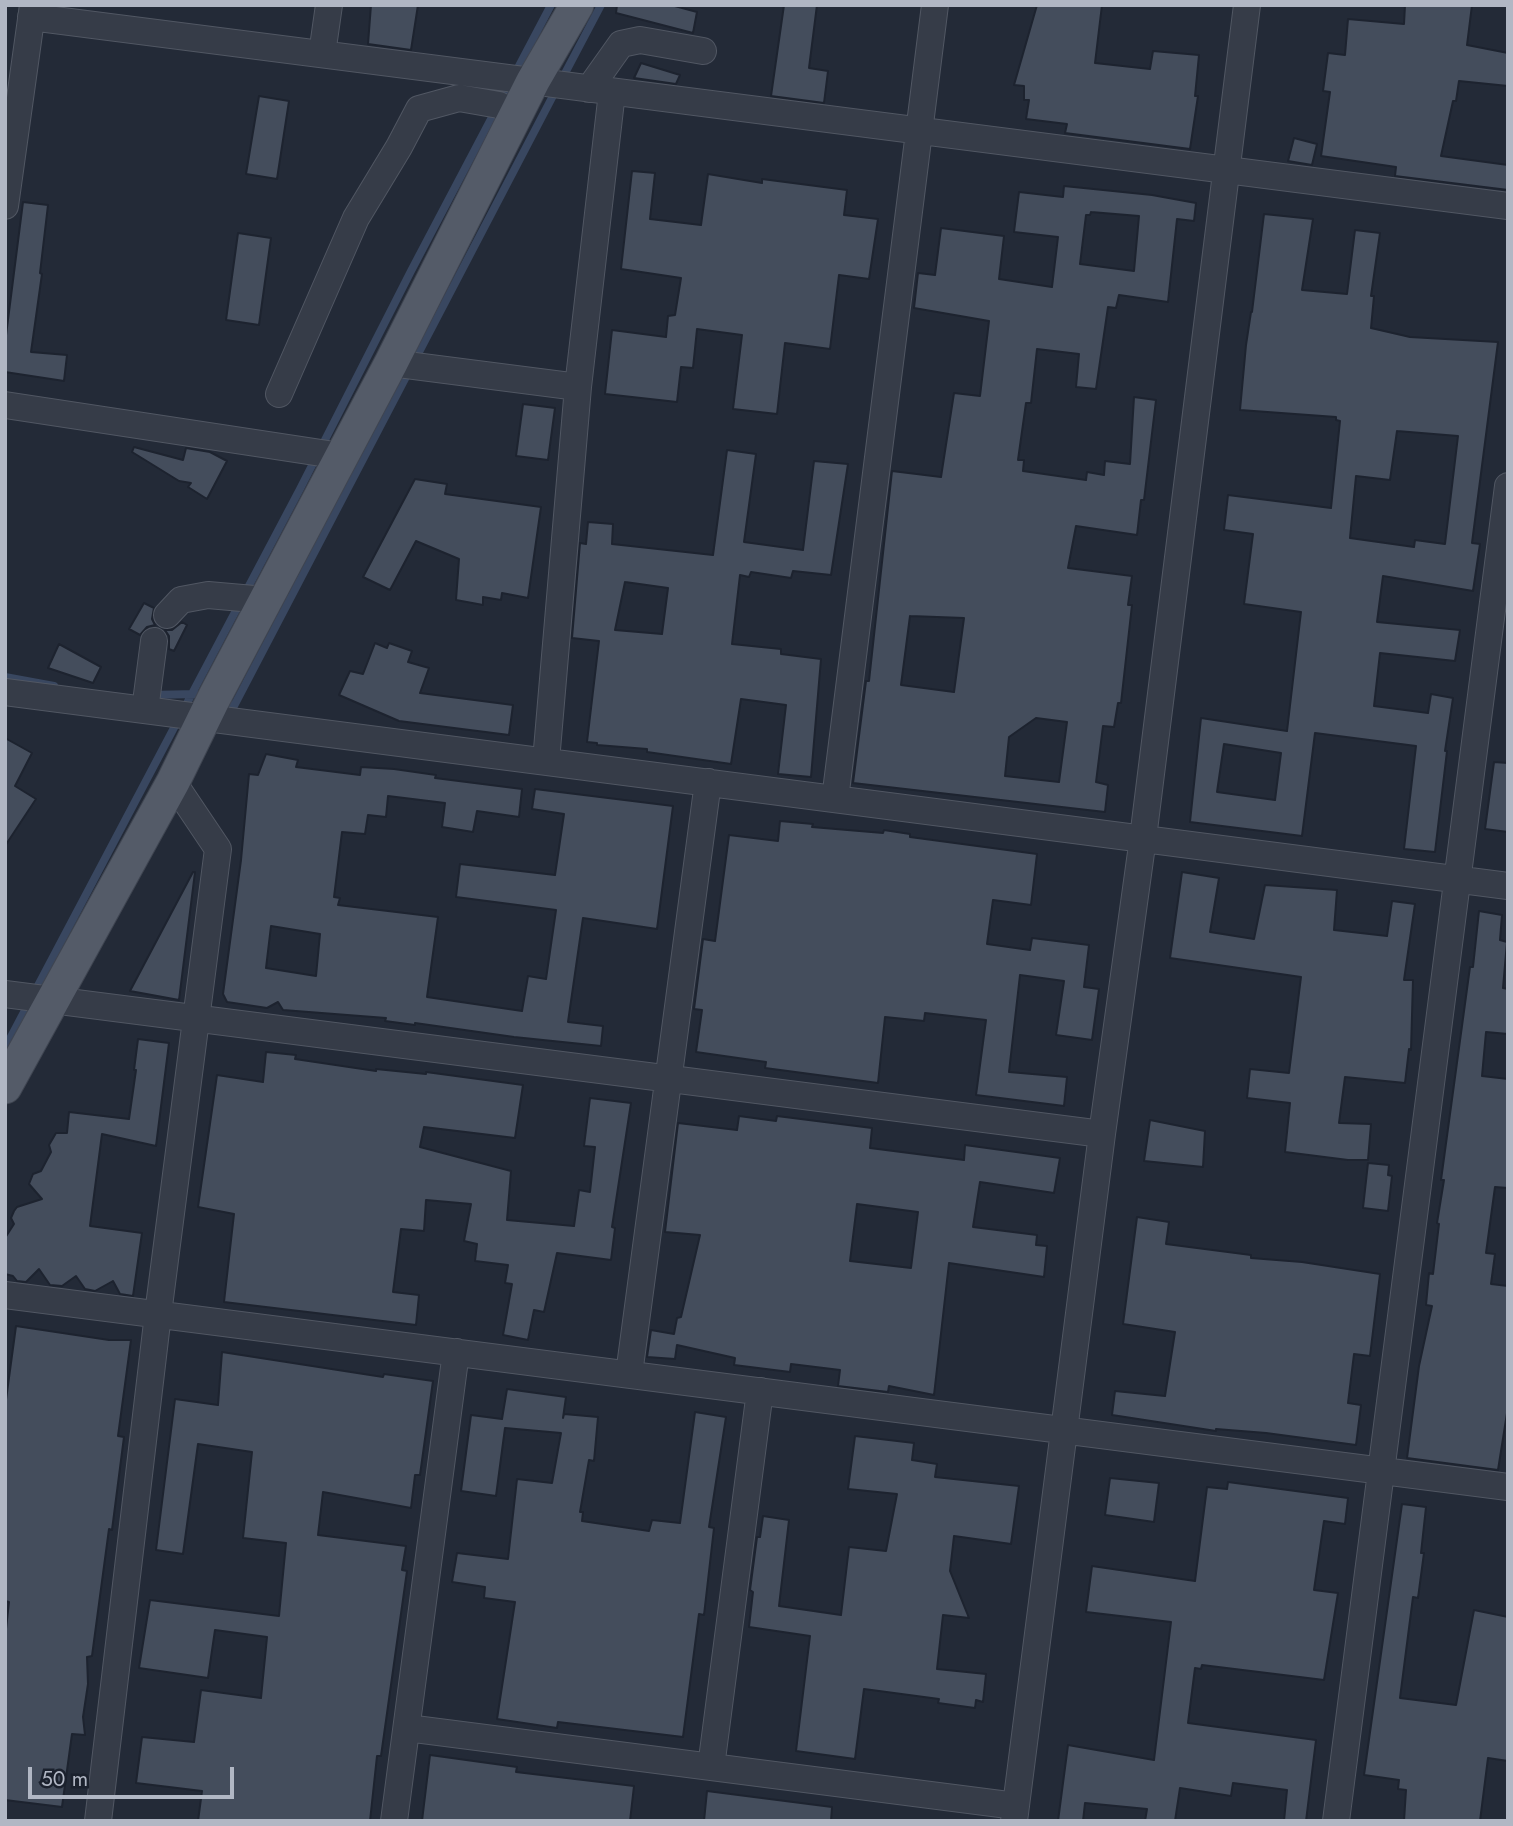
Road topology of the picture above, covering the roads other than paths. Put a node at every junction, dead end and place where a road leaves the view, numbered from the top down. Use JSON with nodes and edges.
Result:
{"nodes":[{"id":1,"x":329,"y":5,"type":"edge"},
{"id":2,"x":577,"y":5,"type":"edge"},
{"id":3,"x":935,"y":5,"type":"edge"},
{"id":4,"x":1247,"y":5,"type":"edge"},
{"id":5,"x":32,"y":11,"type":"edge"},
{"id":6,"x":703,"y":51,"type":"dead end"},
{"id":7,"x":322,"y":54,"type":"junction"},
{"id":8,"x":533,"y":81,"type":"junction"},
{"id":9,"x":601,"y":90,"type":"junction"},
{"id":10,"x":516,"y":115,"type":"junction"},
{"id":11,"x":919,"y":131,"type":"junction"},
{"id":12,"x":1226,"y":170,"type":"junction"},
{"id":13,"x":5,"y":206,"type":"edge"},
{"id":14,"x":1508,"y":206,"type":"edge"},
{"id":15,"x":390,"y":363,"type":"junction"},
{"id":16,"x":578,"y":387,"type":"junction"},
{"id":17,"x":279,"y":394,"type":"dead end"},
{"id":18,"x":5,"y":405,"type":"edge"},
{"id":19,"x":341,"y":456,"type":"junction"},
{"id":20,"x":1508,"y":486,"type":"edge"},
{"id":21,"x":265,"y":600,"type":"junction"},
{"id":22,"x":167,"y":615,"type":"dead end"},
{"id":23,"x":154,"y":641,"type":"dead end"},
{"id":24,"x":5,"y":692,"type":"edge"},
{"id":25,"x":145,"y":710,"type":"junction"},
{"id":26,"x":204,"y":718,"type":"junction"},
{"id":27,"x":546,"y":761,"type":"junction"},
{"id":28,"x":173,"y":782,"type":"junction"},
{"id":29,"x":708,"y":782,"type":"junction"},
{"id":30,"x":835,"y":799,"type":"junction"},
{"id":31,"x":1143,"y":838,"type":"junction"},
{"id":32,"x":1459,"y":879,"type":"junction"},
{"id":33,"x":1508,"y":886,"type":"edge"},
{"id":34,"x":5,"y":994,"type":"edge"},
{"id":35,"x":54,"y":999,"type":"junction"},
{"id":36,"x":197,"y":1017,"type":"junction"},
{"id":37,"x":667,"y":1077,"type":"junction"},
{"id":38,"x":5,"y":1087,"type":"edge"},
{"id":39,"x":1102,"y":1133,"type":"junction"},
{"id":40,"x":5,"y":1295,"type":"edge"},
{"id":41,"x":158,"y":1314,"type":"junction"},
{"id":42,"x":456,"y":1352,"type":"junction"},
{"id":43,"x":629,"y":1374,"type":"junction"},
{"id":44,"x":760,"y":1391,"type":"junction"},
{"id":45,"x":1064,"y":1431,"type":"junction"},
{"id":46,"x":1380,"y":1471,"type":"junction"},
{"id":47,"x":1508,"y":1487,"type":"edge"},
{"id":48,"x":407,"y":1728,"type":"junction"},
{"id":49,"x":711,"y":1767,"type":"junction"},
{"id":50,"x":1015,"y":1813,"type":"edge"},
{"id":51,"x":97,"y":1821,"type":"edge"},
{"id":52,"x":394,"y":1821,"type":"edge"},
{"id":53,"x":1336,"y":1821,"type":"edge"}],
"edges":[{"from":1,"to":7,"type":"street"},
{"from":2,"to":8,"type":"main road"},
{"from":3,"to":11,"type":"street"},
{"from":4,"to":12,"type":"street"},
{"from":5,"to":7,"type":"street"},
{"from":5,"to":13,"type":"street"},
{"from":6,"to":9,"type":"street"},
{"from":7,"to":8,"type":"street"},
{"from":8,"to":9,"type":"street"},
{"from":8,"to":10,"type":"main road"},
{"from":9,"to":11,"type":"street"},
{"from":9,"to":16,"type":"street"},
{"from":10,"to":15,"type":"main road"},
{"from":10,"to":17,"type":"street"},
{"from":11,"to":12,"type":"street"},
{"from":11,"to":30,"type":"street"},
{"from":12,"to":14,"type":"street"},
{"from":12,"to":31,"type":"street"},
{"from":15,"to":16,"type":"street"},
{"from":15,"to":19,"type":"main road"},
{"from":16,"to":27,"type":"street"},
{"from":18,"to":19,"type":"street"},
{"from":19,"to":21,"type":"main road"},
{"from":20,"to":32,"type":"street"},
{"from":21,"to":22,"type":"street"},
{"from":21,"to":26,"type":"main road"},
{"from":23,"to":25,"type":"street"},
{"from":24,"to":25,"type":"street"},
{"from":25,"to":26,"type":"street"},
{"from":26,"to":27,"type":"street"},
{"from":26,"to":28,"type":"main road"},
{"from":27,"to":29,"type":"street"},
{"from":28,"to":35,"type":"main road"},
{"from":28,"to":36,"type":"street"},
{"from":29,"to":30,"type":"street"},
{"from":29,"to":37,"type":"street"},
{"from":30,"to":31,"type":"street"},
{"from":31,"to":32,"type":"street"},
{"from":31,"to":39,"type":"street"},
{"from":32,"to":33,"type":"street"},
{"from":32,"to":46,"type":"street"},
{"from":34,"to":35,"type":"street"},
{"from":35,"to":36,"type":"street"},
{"from":35,"to":38,"type":"main road"},
{"from":36,"to":37,"type":"street"},
{"from":36,"to":41,"type":"street"},
{"from":37,"to":39,"type":"street"},
{"from":37,"to":43,"type":"street"},
{"from":39,"to":45,"type":"street"},
{"from":40,"to":41,"type":"street"},
{"from":41,"to":42,"type":"street"},
{"from":41,"to":51,"type":"street"},
{"from":42,"to":43,"type":"street"},
{"from":42,"to":48,"type":"street"},
{"from":43,"to":44,"type":"street"},
{"from":44,"to":45,"type":"street"},
{"from":44,"to":49,"type":"street"},
{"from":45,"to":46,"type":"street"},
{"from":45,"to":50,"type":"street"},
{"from":46,"to":47,"type":"street"},
{"from":46,"to":53,"type":"street"},
{"from":48,"to":49,"type":"street"},
{"from":48,"to":52,"type":"street"},
{"from":49,"to":50,"type":"street"}]}
